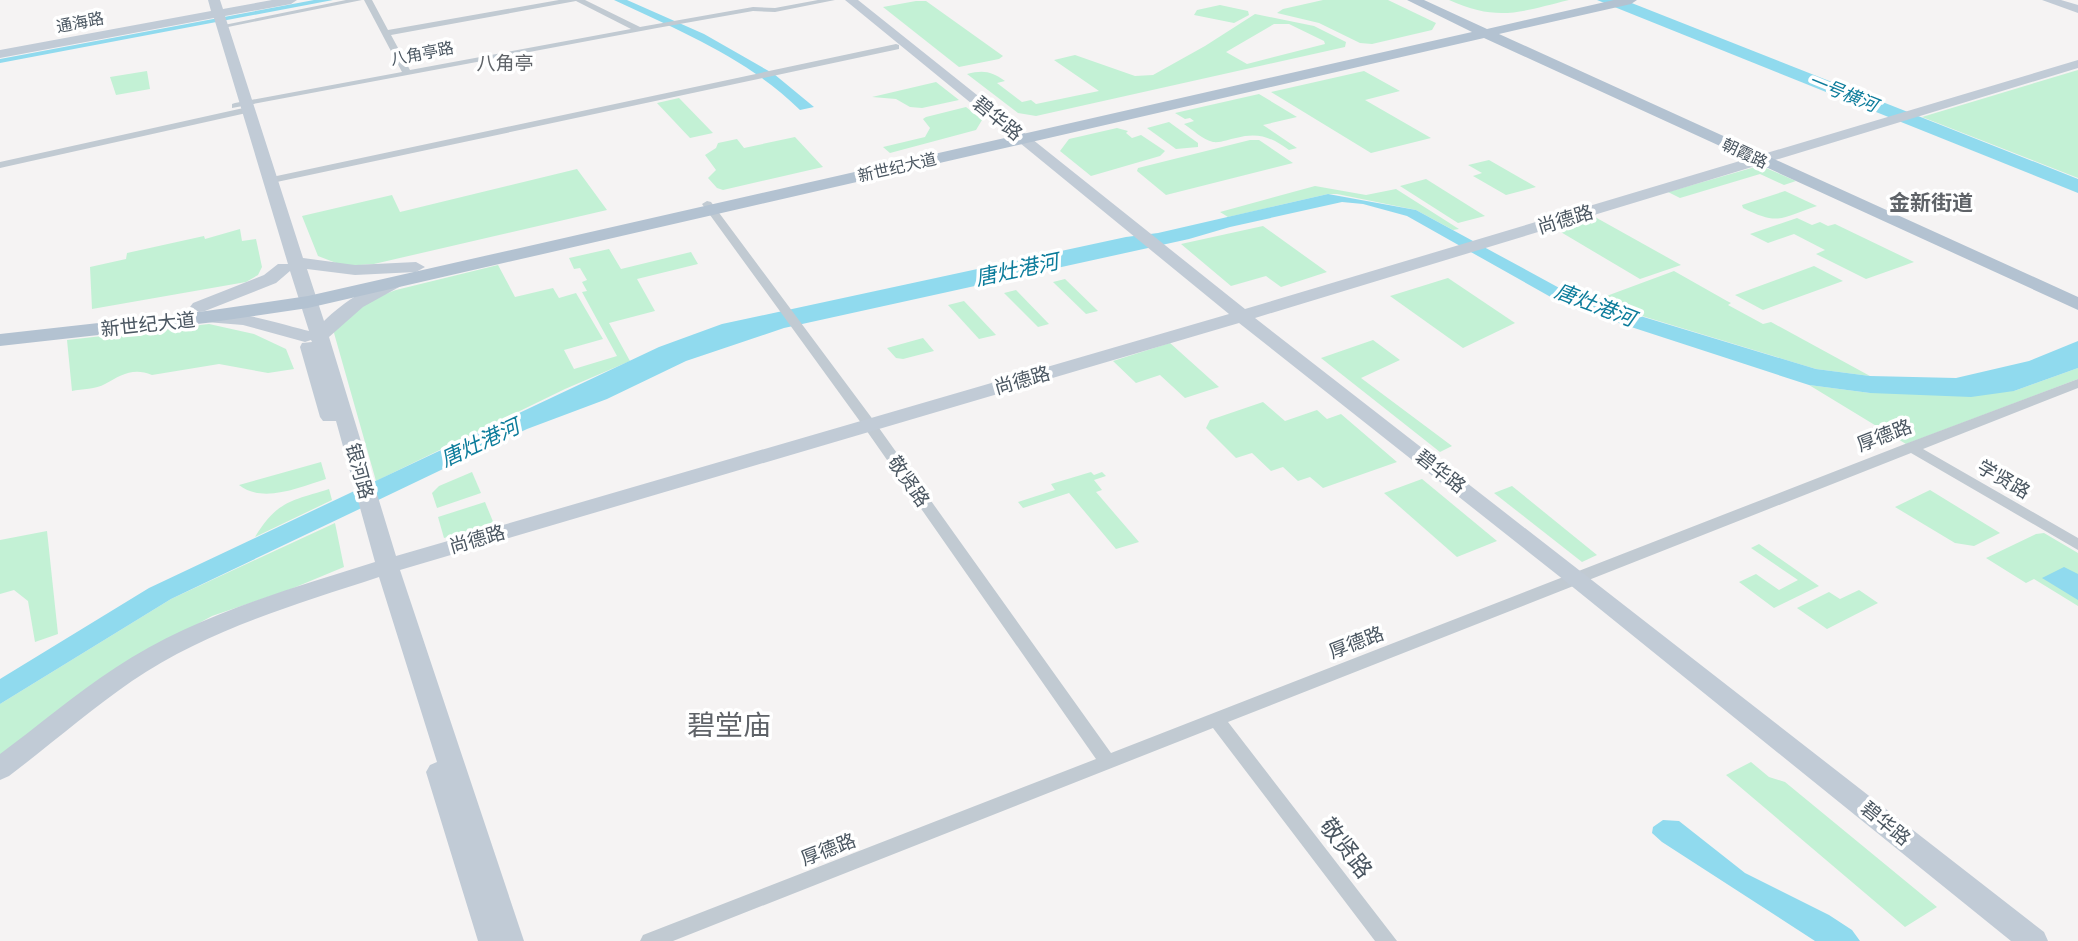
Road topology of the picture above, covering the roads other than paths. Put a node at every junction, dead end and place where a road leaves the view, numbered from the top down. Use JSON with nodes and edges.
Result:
{"nodes":[{"id":1,"x":204,"y":0,"type":"edge"},
{"id":2,"x":214,"y":0,"type":"edge"},
{"id":3,"x":290,"y":0,"type":"edge"},
{"id":4,"x":358,"y":0,"type":"edge"},
{"id":5,"x":368,"y":0,"type":"edge"},
{"id":6,"x":572,"y":0,"type":"edge"},
{"id":7,"x":579,"y":0,"type":"edge"},
{"id":8,"x":775,"y":0,"type":"edge"},
{"id":9,"x":831,"y":0,"type":"edge"},
{"id":10,"x":851,"y":0,"type":"edge"},
{"id":11,"x":1413,"y":0,"type":"edge"},
{"id":12,"x":1427,"y":0,"type":"edge"},
{"id":13,"x":1630,"y":0,"type":"edge"},
{"id":14,"x":2048,"y":0,"type":"edge"},
{"id":15,"x":1602,"y":3,"type":"edge"},
{"id":16,"x":753,"y":9,"type":"junction"},
{"id":17,"x":2078,"y":9,"type":"edge"},
{"id":18,"x":218,"y":23,"type":"junction"},
{"id":19,"x":638,"y":29,"type":"junction"},
{"id":20,"x":1486,"y":30,"type":"junction"},
{"id":21,"x":386,"y":33,"type":"junction"},
{"id":22,"x":896,"y":47,"type":"dead end"},
{"id":23,"x":0,"y":54,"type":"edge"},
{"id":24,"x":2078,"y":64,"type":"edge"},
{"id":25,"x":407,"y":72,"type":"junction"},
{"id":26,"x":242,"y":108,"type":"junction"},
{"id":27,"x":1021,"y":136,"type":"junction"},
{"id":28,"x":1766,"y":159,"type":"junction"},
{"id":29,"x":0,"y":165,"type":"edge"},
{"id":30,"x":272,"y":180,"type":"junction"},
{"id":31,"x":709,"y":206,"type":"junction"},
{"id":32,"x":290,"y":265,"type":"junction"},
{"id":33,"x":412,"y":273,"type":"junction"},
{"id":34,"x":300,"y":298,"type":"junction"},
{"id":35,"x":2077,"y":300,"type":"edge"},
{"id":36,"x":203,"y":312,"type":"junction"},
{"id":37,"x":1242,"y":316,"type":"junction"},
{"id":38,"x":0,"y":331,"type":"edge"},
{"id":39,"x":313,"y":336,"type":"junction"},
{"id":40,"x":0,"y":340,"type":"edge"},
{"id":41,"x":2078,"y":383,"type":"edge"},
{"id":42,"x":869,"y":424,"type":"junction"},
{"id":43,"x":1910,"y":447,"type":"junction"},
{"id":44,"x":2078,"y":545,"type":"edge"},
{"id":45,"x":380,"y":568,"type":"junction"},
{"id":46,"x":1577,"y":578,"type":"junction"},
{"id":47,"x":1216,"y":719,"type":"junction"},
{"id":48,"x":1108,"y":762,"type":"junction"},
{"id":49,"x":0,"y":769,"type":"edge"},
{"id":50,"x":493,"y":941,"type":"edge"},
{"id":51,"x":509,"y":941,"type":"edge"},
{"id":52,"x":650,"y":941,"type":"edge"},
{"id":53,"x":1387,"y":941,"type":"edge"},
{"id":54,"x":2033,"y":941,"type":"edge"}],
"edges":[{"from":1,"to":18,"type":"street","name":"银河路"},
{"from":2,"to":18,"type":"street","name":"银河路"},
{"from":3,"to":18,"type":"street","name":"通海路"},
{"from":4,"to":18,"type":"street"},
{"from":5,"to":21,"type":"street"},
{"from":6,"to":21,"type":"street"},
{"from":7,"to":19,"type":"street"},
{"from":8,"to":16,"type":"street"},
{"from":9,"to":16,"type":"street"},
{"from":10,"to":27,"type":"street","name":"碧华路"},
{"from":11,"to":20,"type":"main road","name":"朝霞路"},
{"from":12,"to":20,"type":"main road","name":"朝霞路"},
{"from":13,"to":15,"type":"main road","name":"新世纪大道"},
{"from":14,"to":17,"type":"street"},
{"from":15,"to":20,"type":"main road","name":"新世纪大道"},
{"from":16,"to":19,"type":"street","name":"八角亭路"},
{"from":18,"to":23,"type":"street","name":"通海路"},
{"from":18,"to":26,"type":"street","name":"银河路"},
{"from":19,"to":25,"type":"street","name":"八角亭路"},
{"from":20,"to":27,"type":"main road","name":"新世纪大道"},
{"from":20,"to":28,"type":"main road","name":"朝霞路"},
{"from":21,"to":25,"type":"street"},
{"from":22,"to":30,"type":"street"},
{"from":24,"to":28,"type":"street","name":"尚德路"},
{"from":25,"to":26,"type":"street","name":"八角亭路"},
{"from":26,"to":29,"type":"street","name":"八角亭路"},
{"from":26,"to":30,"type":"street","name":"银河路"},
{"from":26,"to":32,"type":"street","name":"银河路"},
{"from":27,"to":31,"type":"main road","name":"新世纪大道"},
{"from":27,"to":37,"type":"street","name":"碧华路"},
{"from":28,"to":35,"type":"main road","name":"朝霞路"},
{"from":28,"to":37,"type":"street","name":"尚德路"},
{"from":30,"to":32,"type":"street","name":"银河路"},
{"from":31,"to":33,"type":"main road","name":"新世纪大道"},
{"from":31,"to":42,"type":"street","name":"敬贤路"},
{"from":32,"to":33,"type":"street"},
{"from":32,"to":34,"type":"street","name":"银河路"},
{"from":32,"to":36,"type":"street"},
{"from":33,"to":34,"type":"main road","name":"新世纪大道"},
{"from":33,"to":39,"type":"street"},
{"from":34,"to":36,"type":"main road","name":"新世纪大道"},
{"from":34,"to":39,"type":"street","name":"银河路"},
{"from":36,"to":38,"type":"main road","name":"新世纪大道"},
{"from":36,"to":39,"type":"street"},
{"from":36,"to":40,"type":"main road","name":"新世纪大道"},
{"from":37,"to":42,"type":"street","name":"尚德路"},
{"from":37,"to":46,"type":"street","name":"碧华路"},
{"from":39,"to":45,"type":"street","name":"银河路"},
{"from":41,"to":43,"type":"street","name":"厚德路"},
{"from":42,"to":45,"type":"street","name":"尚德路"},
{"from":42,"to":48,"type":"street","name":"敬贤路"},
{"from":43,"to":44,"type":"street","name":"学贤路"},
{"from":43,"to":46,"type":"street","name":"厚德路"},
{"from":45,"to":49,"type":"street","name":"尚德路"},
{"from":45,"to":50,"type":"street","name":"银河路"},
{"from":45,"to":51,"type":"street","name":"银河路"},
{"from":46,"to":47,"type":"street","name":"厚德路"},
{"from":46,"to":54,"type":"street","name":"碧华路"},
{"from":47,"to":48,"type":"street","name":"厚德路"},
{"from":47,"to":53,"type":"street","name":"敬贤路"},
{"from":48,"to":52,"type":"street","name":"厚德路"}]}
